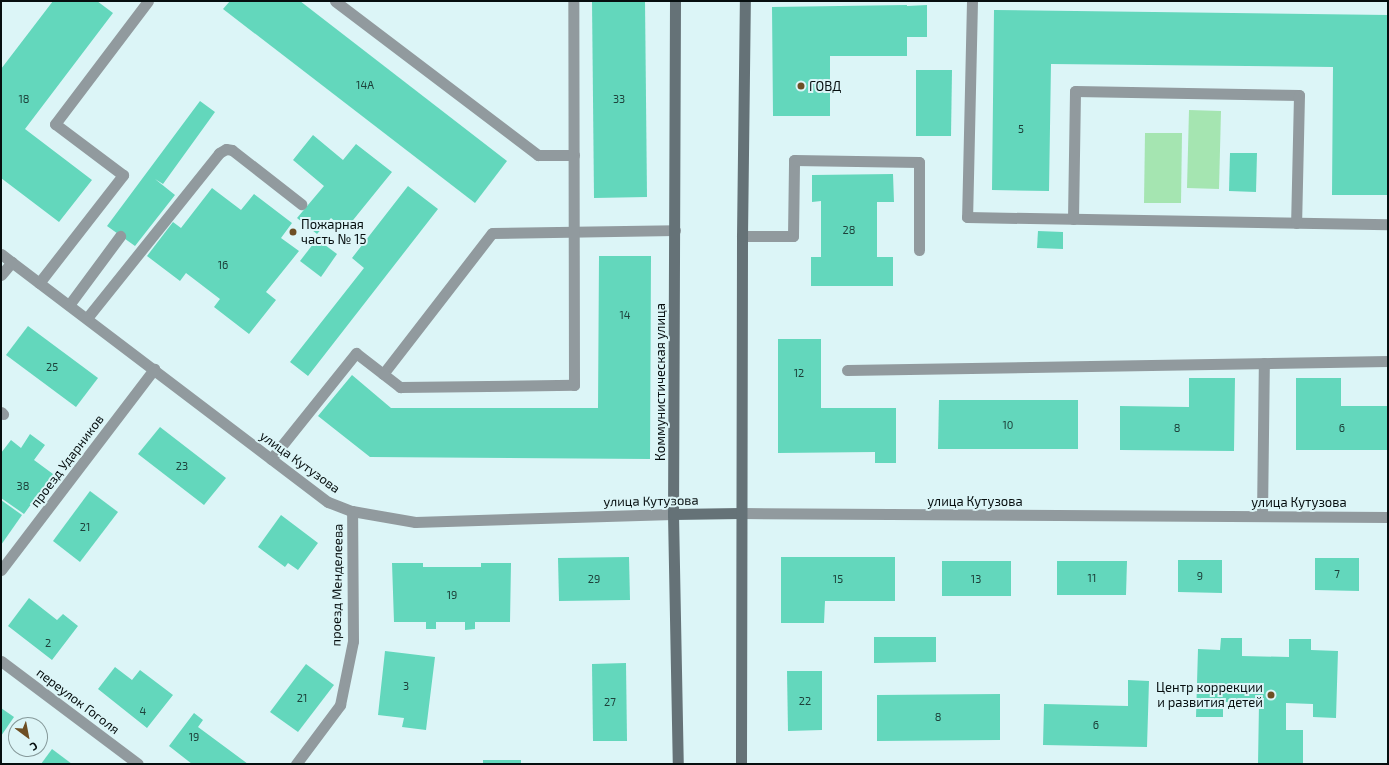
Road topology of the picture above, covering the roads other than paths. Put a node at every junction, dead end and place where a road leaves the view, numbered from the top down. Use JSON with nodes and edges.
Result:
{"nodes":[{"id":1,"x":148,"y":1,"type":"edge"},
{"id":2,"x":335,"y":1,"type":"edge"},
{"id":3,"x":573,"y":1,"type":"edge"},
{"id":4,"x":675,"y":1,"type":"edge"},
{"id":5,"x":745,"y":1,"type":"edge"},
{"id":6,"x":972,"y":1,"type":"edge"},
{"id":7,"x":574,"y":155,"type":"junction"},
{"id":8,"x":301,"y":204,"type":"dead end"},
{"id":9,"x":1073,"y":219,"type":"junction"},
{"id":10,"x":1296,"y":223,"type":"junction"},
{"id":11,"x":1388,"y":224,"type":"edge"},
{"id":12,"x":675,"y":230,"type":"junction"},
{"id":13,"x":574,"y":232,"type":"junction"},
{"id":14,"x":120,"y":236,"type":"dead end"},
{"id":15,"x":742,"y":236,"type":"junction"},
{"id":16,"x":919,"y":250,"type":"dead end"},
{"id":17,"x":1,"y":254,"type":"edge"},
{"id":18,"x":12,"y":262,"type":"junction"},
{"id":19,"x":1,"y":275,"type":"edge"},
{"id":20,"x":39,"y":283,"type":"junction"},
{"id":21,"x":69,"y":305,"type":"junction"},
{"id":22,"x":87,"y":318,"type":"junction"},
{"id":23,"x":1388,"y":362,"type":"edge"},
{"id":24,"x":1264,"y":363,"type":"junction"},
{"id":25,"x":154,"y":369,"type":"junction"},
{"id":26,"x":847,"y":370,"type":"dead end"},
{"id":27,"x":383,"y":374,"type":"junction"},
{"id":28,"x":271,"y":459,"type":"junction"},
{"id":29,"x":352,"y":511,"type":"junction"},
{"id":30,"x":741,"y":513,"type":"junction"},
{"id":31,"x":673,"y":514,"type":"junction"},
{"id":32,"x":1262,"y":516,"type":"junction"},
{"id":33,"x":1388,"y":517,"type":"edge"},
{"id":34,"x":1,"y":570,"type":"edge"},
{"id":35,"x":1,"y":661,"type":"edge"},
{"id":36,"x":138,"y":764,"type":"edge"},
{"id":37,"x":296,"y":764,"type":"edge"},
{"id":38,"x":678,"y":764,"type":"edge"},
{"id":39,"x":741,"y":764,"type":"edge"}],
"edges":[{"from":1,"to":20,"type":"street"},
{"from":2,"to":7,"type":"street"},
{"from":3,"to":7,"type":"street"},
{"from":4,"to":12,"type":"main road","name":"Коммунистическая улица"},
{"from":5,"to":15,"type":"main road"},
{"from":6,"to":9,"type":"street"},
{"from":7,"to":13,"type":"street"},
{"from":8,"to":22,"type":"street"},
{"from":9,"to":10,"type":"street"},
{"from":9,"to":10,"type":"street"},
{"from":10,"to":11,"type":"street"},
{"from":12,"to":13,"type":"street"},
{"from":12,"to":31,"type":"main road","name":"Коммунистическая улица"},
{"from":13,"to":27,"type":"street"},
{"from":13,"to":27,"type":"street"},
{"from":14,"to":21,"type":"street"},
{"from":15,"to":16,"type":"street"},
{"from":15,"to":30,"type":"main road"},
{"from":17,"to":18,"type":"street","name":"улица Кутузова"},
{"from":18,"to":19,"type":"street"},
{"from":18,"to":20,"type":"street","name":"улица Кутузова"},
{"from":20,"to":21,"type":"street","name":"улица Кутузова"},
{"from":21,"to":22,"type":"street","name":"улица Кутузова"},
{"from":22,"to":25,"type":"street","name":"улица Кутузова"},
{"from":23,"to":24,"type":"street"},
{"from":24,"to":26,"type":"street"},
{"from":24,"to":32,"type":"street"},
{"from":25,"to":28,"type":"street","name":"улица Кутузова"},
{"from":25,"to":34,"type":"street","name":"проезд Ударников"},
{"from":27,"to":28,"type":"street"},
{"from":28,"to":29,"type":"street","name":"улица Кутузова"},
{"from":29,"to":31,"type":"street","name":"улица Кутузова"},
{"from":29,"to":37,"type":"street","name":"проезд Менделеева"},
{"from":30,"to":31,"type":"main road","name":"улица Кутузова"},
{"from":30,"to":32,"type":"street","name":"улица Кутузова"},
{"from":30,"to":39,"type":"main road"},
{"from":31,"to":38,"type":"main road","name":"Коммунистическая улица"},
{"from":32,"to":33,"type":"street","name":"улица Кутузова"},
{"from":35,"to":36,"type":"street","name":"переулок Гоголя"}]}
